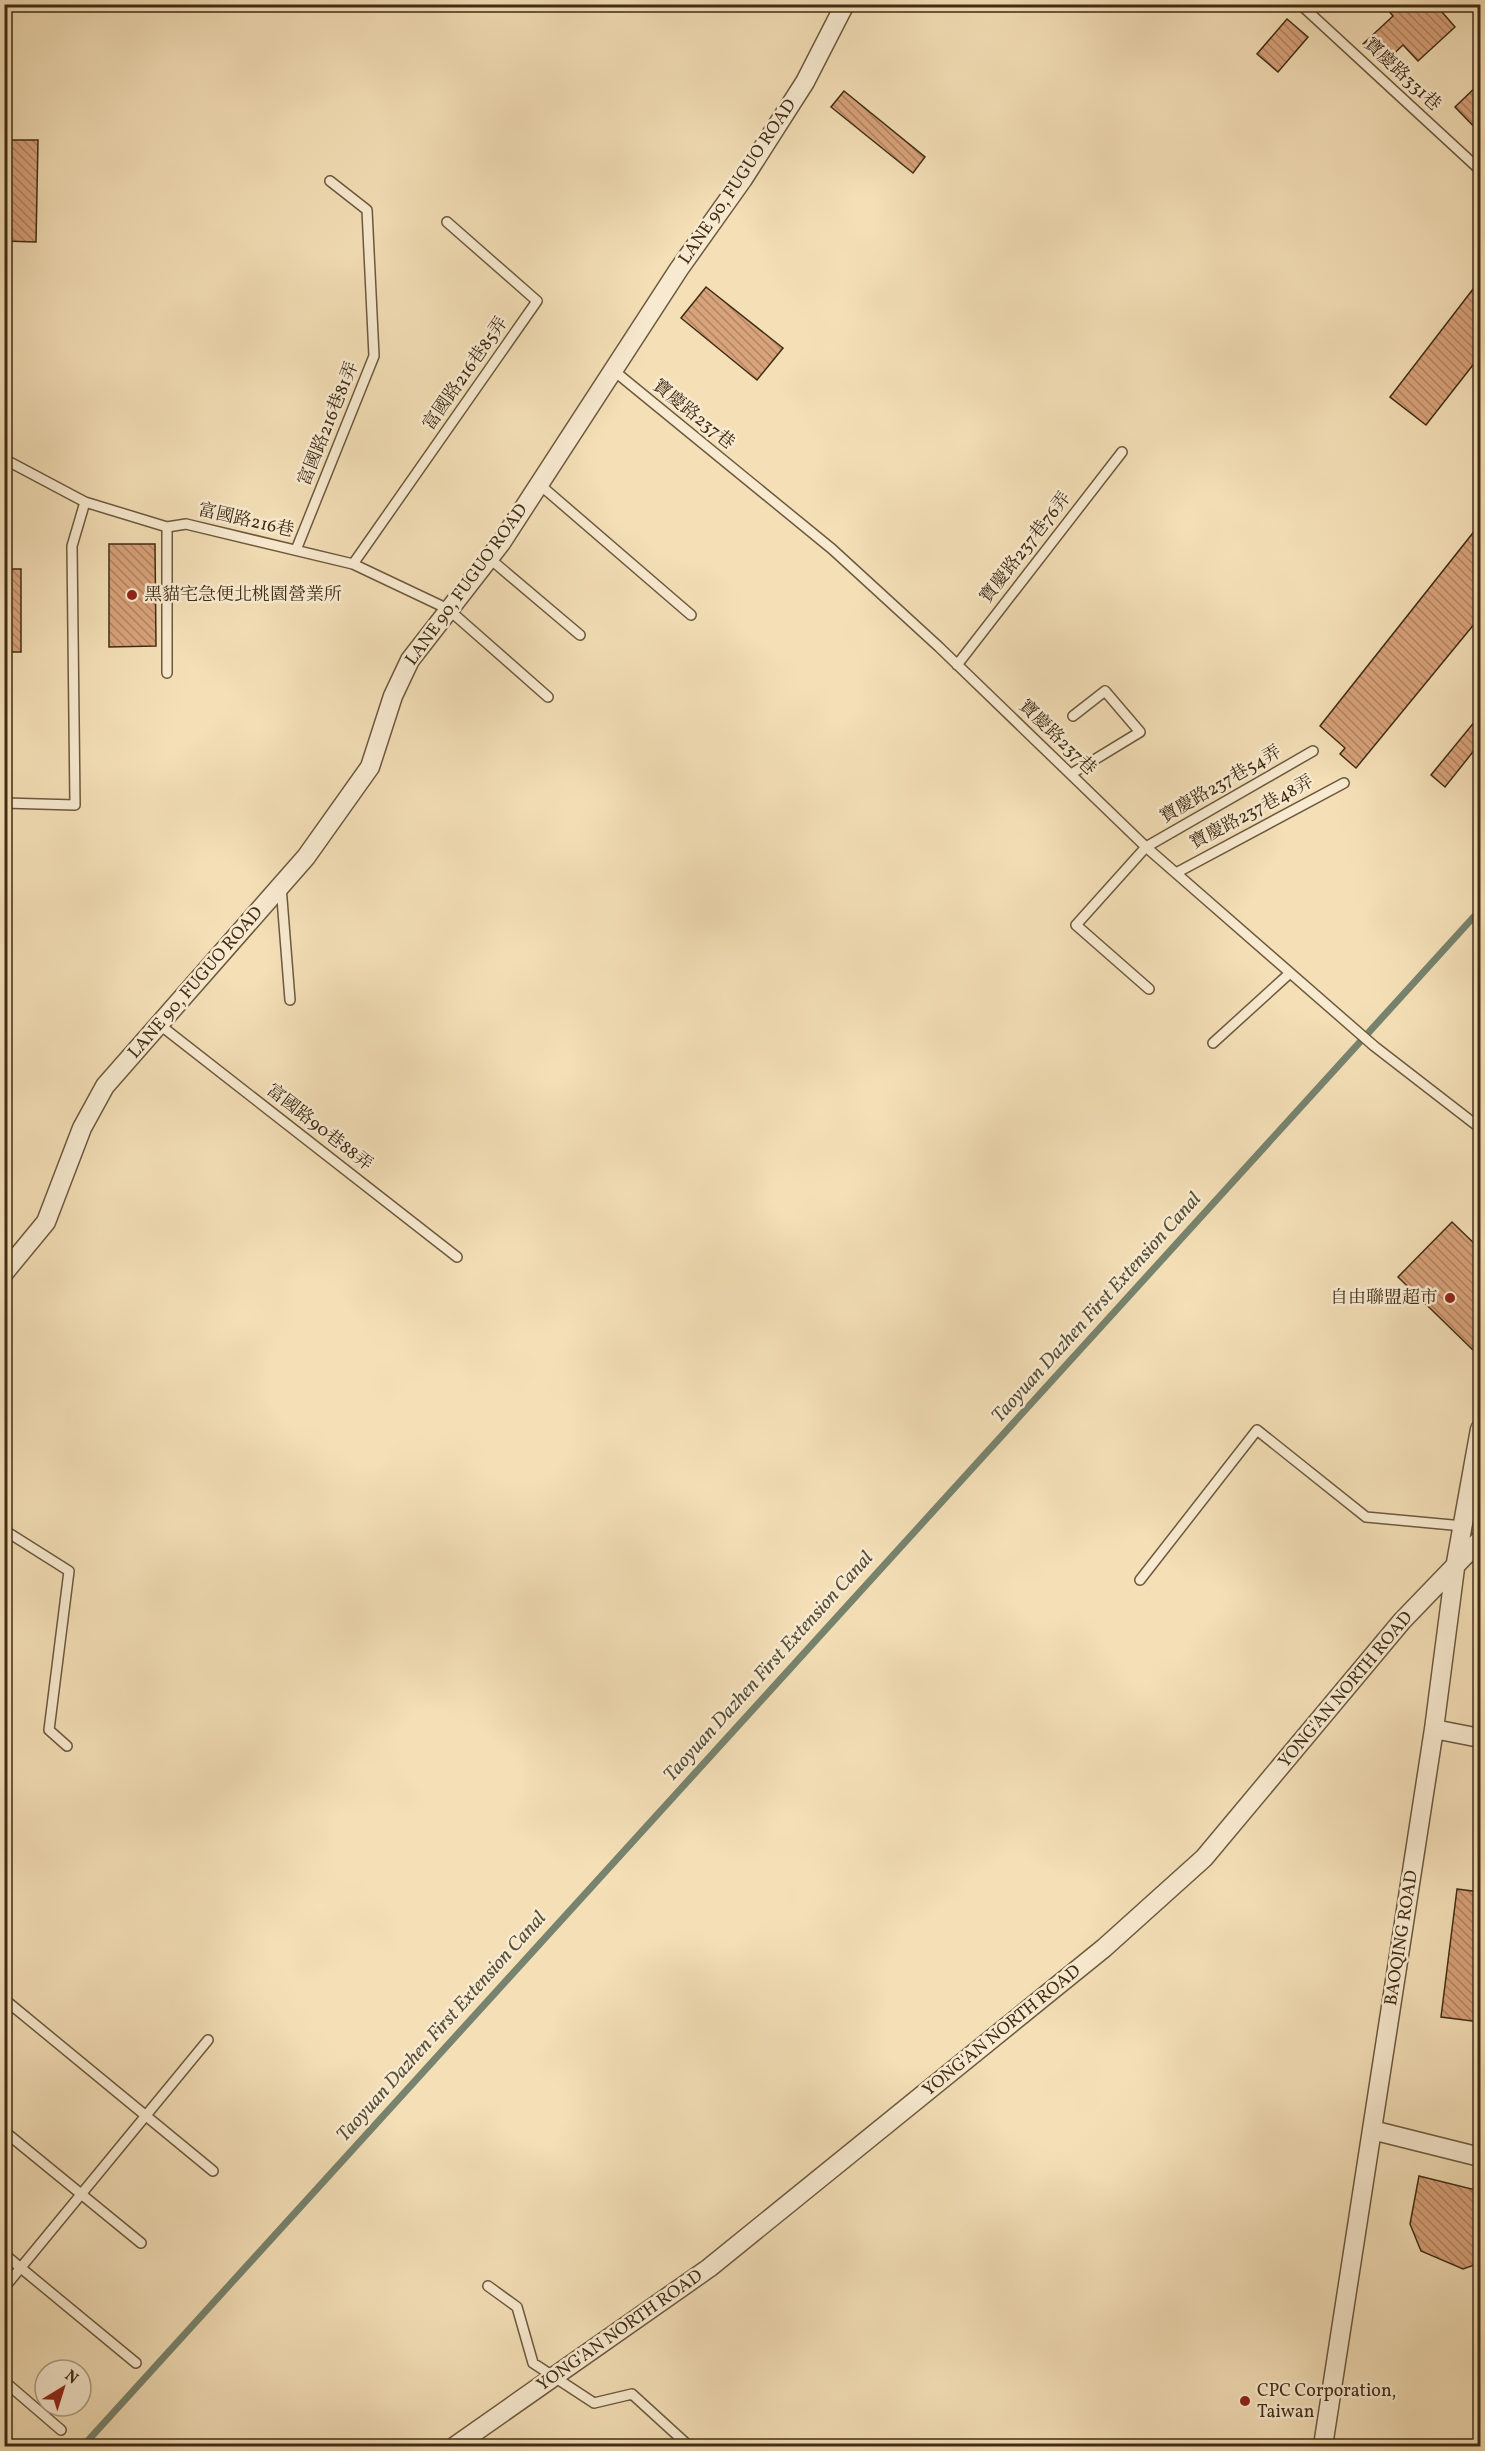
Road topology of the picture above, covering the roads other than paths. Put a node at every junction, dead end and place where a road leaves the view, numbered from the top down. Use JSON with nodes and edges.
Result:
{"nodes":[{"id":1,"x":845,"y":4,"type":"edge"},
{"id":2,"x":1300,"y":4,"type":"edge"},
{"id":3,"x":1480,"y":170,"type":"edge"},
{"id":4,"x":330,"y":181,"type":"dead end"},
{"id":5,"x":447,"y":222,"type":"dead end"},
{"id":6,"x":613,"y":370,"type":"junction"},
{"id":7,"x":1122,"y":452,"type":"dead end"},
{"id":8,"x":4,"y":459,"type":"edge"},
{"id":9,"x":539,"y":484,"type":"junction"},
{"id":10,"x":85,"y":502,"type":"junction"},
{"id":11,"x":167,"y":527,"type":"junction"},
{"id":12,"x":296,"y":550,"type":"junction"},
{"id":13,"x":489,"y":558,"type":"junction"},
{"id":14,"x":353,"y":564,"type":"junction"},
{"id":15,"x":448,"y":609,"type":"junction"},
{"id":16,"x":691,"y":615,"type":"dead end"},
{"id":17,"x":580,"y":635,"type":"dead end"},
{"id":18,"x":957,"y":665,"type":"junction"},
{"id":19,"x":167,"y":673,"type":"dead end"},
{"id":20,"x":548,"y":697,"type":"dead end"},
{"id":21,"x":1073,"y":716,"type":"dead end"},
{"id":22,"x":1313,"y":751,"type":"dead end"},
{"id":23,"x":1071,"y":774,"type":"junction"},
{"id":24,"x":1344,"y":783,"type":"dead end"},
{"id":25,"x":4,"y":804,"type":"edge"},
{"id":26,"x":1146,"y":847,"type":"junction"},
{"id":27,"x":1176,"y":873,"type":"junction"},
{"id":28,"x":281,"y":886,"type":"junction"},
{"id":29,"x":1290,"y":973,"type":"junction"},
{"id":30,"x":1149,"y":989,"type":"dead end"},
{"id":31,"x":290,"y":1000,"type":"dead end"},
{"id":32,"x":160,"y":1025,"type":"junction"},
{"id":33,"x":1213,"y":1043,"type":"dead end"},
{"id":34,"x":1480,"y":1128,"type":"edge"},
{"id":35,"x":457,"y":1257,"type":"dead end"},
{"id":36,"x":4,"y":1273,"type":"edge"},
{"id":37,"x":1480,"y":1429,"type":"edge"},
{"id":38,"x":1463,"y":1526,"type":"junction"},
{"id":39,"x":4,"y":1530,"type":"edge"},
{"id":40,"x":1480,"y":1540,"type":"edge"},
{"id":41,"x":1455,"y":1568,"type":"junction"},
{"id":42,"x":1140,"y":1580,"type":"dead end"},
{"id":43,"x":1434,"y":1729,"type":"junction"},
{"id":44,"x":1480,"y":1738,"type":"edge"},
{"id":45,"x":67,"y":1746,"type":"dead end"},
{"id":46,"x":4,"y":1999,"type":"edge"},
{"id":47,"x":208,"y":2040,"type":"dead end"},
{"id":48,"x":147,"y":2116,"type":"junction"},
{"id":49,"x":1372,"y":2130,"type":"junction"},
{"id":50,"x":4,"y":2131,"type":"edge"},
{"id":51,"x":1480,"y":2157,"type":"edge"},
{"id":52,"x":213,"y":2170,"type":"dead end"},
{"id":53,"x":81,"y":2195,"type":"junction"},
{"id":54,"x":141,"y":2243,"type":"dead end"},
{"id":55,"x":4,"y":2254,"type":"edge"},
{"id":56,"x":21,"y":2268,"type":"junction"},
{"id":57,"x":488,"y":2286,"type":"dead end"},
{"id":58,"x":4,"y":2288,"type":"edge"},
{"id":59,"x":136,"y":2363,"type":"dead end"},
{"id":60,"x":554,"y":2377,"type":"junction"},
{"id":61,"x":4,"y":2381,"type":"edge"},
{"id":62,"x":61,"y":2430,"type":"dead end"},
{"id":63,"x":454,"y":2446,"type":"edge"},
{"id":64,"x":690,"y":2446,"type":"edge"},
{"id":65,"x":1323,"y":2446,"type":"edge"}],
"edges":[{"from":1,"to":6,"type":"street","name":"LANE 90, FUGUO ROAD"},
{"from":2,"to":3,"type":"lane","name":"寶慶路331巷"},
{"from":4,"to":12,"type":"lane","name":"富國路216巷81弄"},
{"from":5,"to":14,"type":"lane","name":"富國路216巷85弄"},
{"from":6,"to":9,"type":"street","name":"LANE 90, FUGUO ROAD"},
{"from":6,"to":18,"type":"lane","name":"寶慶路237巷"},
{"from":7,"to":18,"type":"lane","name":"寶慶路237巷76弄"},
{"from":8,"to":10,"type":"lane","name":"富國路216巷"},
{"from":9,"to":13,"type":"street","name":"LANE 90, FUGUO ROAD"},
{"from":9,"to":16,"type":"lane"},
{"from":10,"to":11,"type":"lane","name":"富國路216巷"},
{"from":10,"to":25,"type":"lane"},
{"from":11,"to":12,"type":"lane","name":"富國路216巷"},
{"from":11,"to":19,"type":"lane"},
{"from":12,"to":14,"type":"lane","name":"富國路216巷"},
{"from":13,"to":15,"type":"street","name":"LANE 90, FUGUO ROAD"},
{"from":13,"to":17,"type":"lane"},
{"from":14,"to":15,"type":"lane","name":"富國路216巷"},
{"from":15,"to":20,"type":"lane","name":"富國路216巷"},
{"from":15,"to":28,"type":"street","name":"LANE 90, FUGUO ROAD"},
{"from":18,"to":23,"type":"lane","name":"寶慶路237巷"},
{"from":21,"to":23,"type":"lane"},
{"from":22,"to":26,"type":"lane","name":"寶慶路237巷54弄"},
{"from":23,"to":26,"type":"lane","name":"寶慶路237巷"},
{"from":24,"to":27,"type":"lane","name":"寶慶路237巷48弄"},
{"from":26,"to":27,"type":"lane","name":"寶慶路237巷"},
{"from":26,"to":30,"type":"lane","name":"寶慶路237巷54弄"},
{"from":27,"to":29,"type":"lane","name":"寶慶路237巷"},
{"from":28,"to":31,"type":"lane"},
{"from":28,"to":32,"type":"street","name":"LANE 90, FUGUO ROAD"},
{"from":29,"to":33,"type":"lane"},
{"from":29,"to":34,"type":"lane","name":"寶慶路237巷"},
{"from":32,"to":35,"type":"lane","name":"富國路90巷88弄"},
{"from":32,"to":36,"type":"street","name":"LANE 90, FUGUO ROAD"},
{"from":37,"to":38,"type":"street","name":"BAOQING ROAD"},
{"from":38,"to":41,"type":"street","name":"BAOQING ROAD"},
{"from":38,"to":42,"type":"lane"},
{"from":39,"to":45,"type":"lane"},
{"from":40,"to":41,"type":"street","name":"YONG'AN NORTH ROAD"},
{"from":41,"to":43,"type":"street","name":"BAOQING ROAD"},
{"from":41,"to":60,"type":"street","name":"YONG'AN NORTH ROAD"},
{"from":43,"to":44,"type":"street"},
{"from":43,"to":49,"type":"street","name":"BAOQING ROAD"},
{"from":46,"to":48,"type":"lane"},
{"from":47,"to":48,"type":"lane"},
{"from":48,"to":52,"type":"lane"},
{"from":48,"to":53,"type":"lane"},
{"from":49,"to":51,"type":"street"},
{"from":49,"to":65,"type":"street","name":"BAOQING ROAD"},
{"from":50,"to":53,"type":"lane"},
{"from":53,"to":54,"type":"lane"},
{"from":53,"to":56,"type":"lane"},
{"from":55,"to":56,"type":"lane"},
{"from":56,"to":58,"type":"lane"},
{"from":56,"to":59,"type":"lane"},
{"from":57,"to":60,"type":"lane"},
{"from":60,"to":63,"type":"street","name":"YONG'AN NORTH ROAD"},
{"from":60,"to":64,"type":"lane"},
{"from":61,"to":62,"type":"lane"}]}
